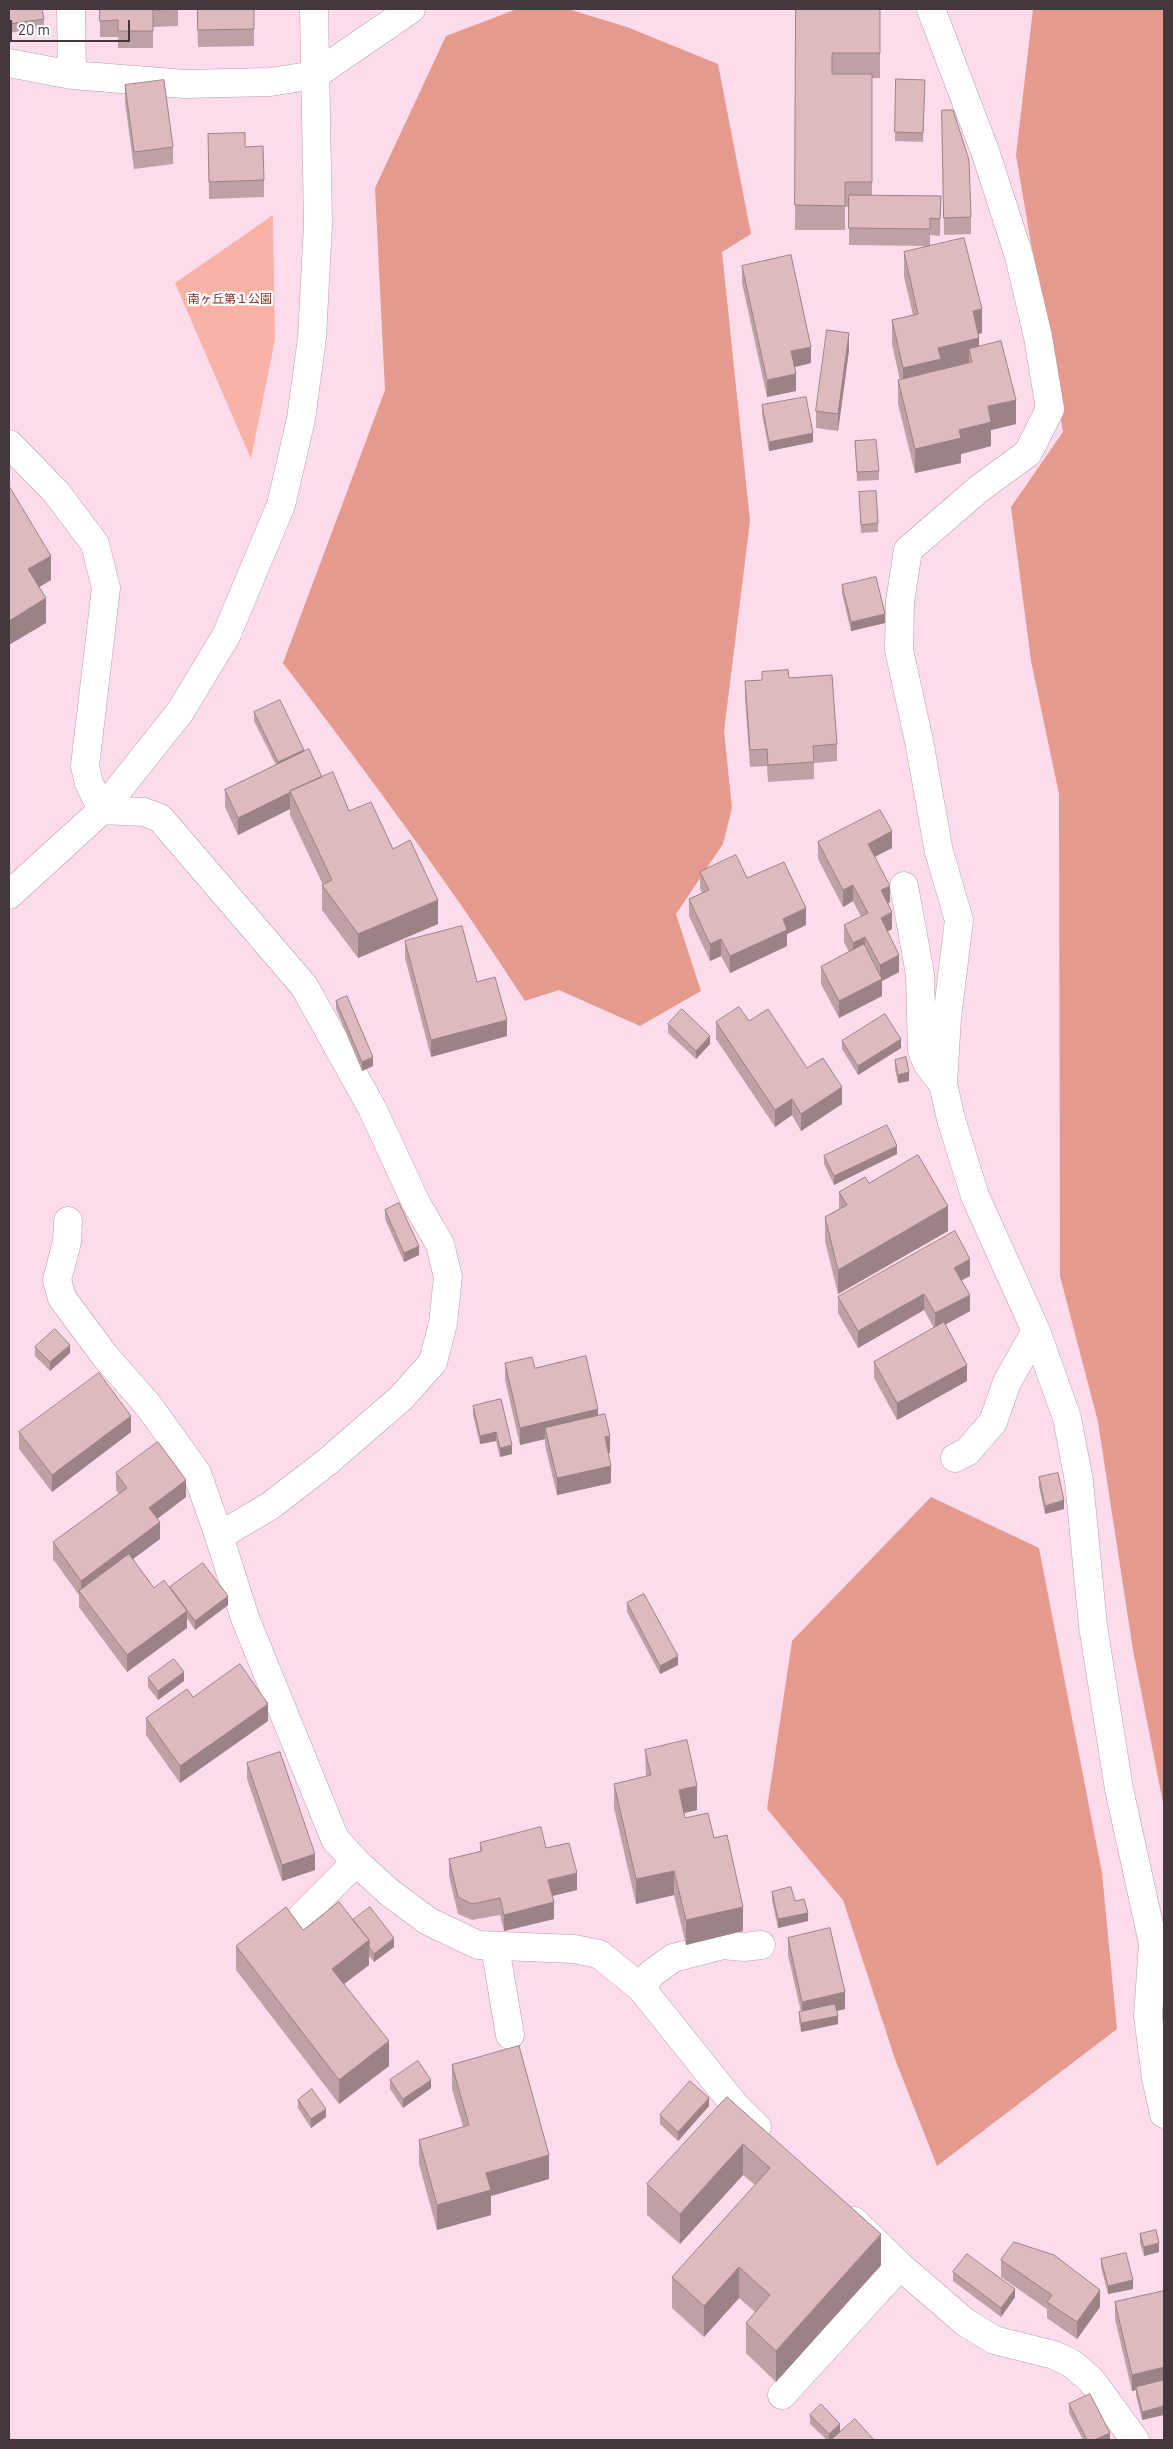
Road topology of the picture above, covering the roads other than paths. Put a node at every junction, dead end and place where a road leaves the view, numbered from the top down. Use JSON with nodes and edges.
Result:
{"nodes":[{"id":1,"x":71,"y":9,"type":"edge"},
{"id":2,"x":314,"y":9,"type":"edge"},
{"id":3,"x":411,"y":9,"type":"edge"},
{"id":4,"x":931,"y":9,"type":"edge"},
{"id":5,"x":9,"y":63,"type":"edge"},
{"id":6,"x":72,"y":75,"type":"junction"},
{"id":7,"x":316,"y":75,"type":"junction"},
{"id":8,"x":9,"y":444,"type":"edge"},
{"id":9,"x":102,"y":810,"type":"junction"},
{"id":10,"x":904,"y":886,"type":"dead end"},
{"id":11,"x":9,"y":895,"type":"edge"},
{"id":12,"x":943,"y":1084,"type":"junction"},
{"id":13,"x":68,"y":1221,"type":"dead end"},
{"id":14,"x":1036,"y":1331,"type":"junction"},
{"id":15,"x":955,"y":1458,"type":"dead end"},
{"id":16,"x":219,"y":1536,"type":"junction"},
{"id":17,"x":356,"y":1862,"type":"junction"},
{"id":18,"x":303,"y":1915,"type":"dead end"},
{"id":19,"x":761,"y":1945,"type":"dead end"},
{"id":20,"x":495,"y":1947,"type":"junction"},
{"id":21,"x":641,"y":1988,"type":"junction"},
{"id":22,"x":510,"y":2035,"type":"dead end"},
{"id":23,"x":1164,"y":2114,"type":"edge"},
{"id":24,"x":772,"y":2141,"type":"edge"},
{"id":25,"x":839,"y":2207,"type":"edge"},
{"id":26,"x":900,"y":2266,"type":"junction"},
{"id":27,"x":782,"y":2395,"type":"dead end"},
{"id":28,"x":1135,"y":2440,"type":"edge"}],
"edges":[{"from":1,"to":6,"type":"street"},
{"from":2,"to":7,"type":"street"},
{"from":3,"to":7,"type":"street"},
{"from":4,"to":12,"type":"street"},
{"from":5,"to":6,"type":"street"},
{"from":6,"to":7,"type":"street"},
{"from":7,"to":9,"type":"street"},
{"from":8,"to":9,"type":"street"},
{"from":9,"to":11,"type":"street"},
{"from":9,"to":16,"type":"street"},
{"from":10,"to":12,"type":"street"},
{"from":12,"to":14,"type":"street"},
{"from":13,"to":16,"type":"street"},
{"from":14,"to":15,"type":"street"},
{"from":14,"to":23,"type":"street"},
{"from":16,"to":17,"type":"street"},
{"from":17,"to":18,"type":"street"},
{"from":17,"to":20,"type":"street"},
{"from":19,"to":21,"type":"street"},
{"from":20,"to":21,"type":"street"},
{"from":20,"to":22,"type":"street"},
{"from":21,"to":24,"type":"street"},
{"from":25,"to":26,"type":"street"},
{"from":26,"to":27,"type":"street"},
{"from":26,"to":28,"type":"street"}]}
